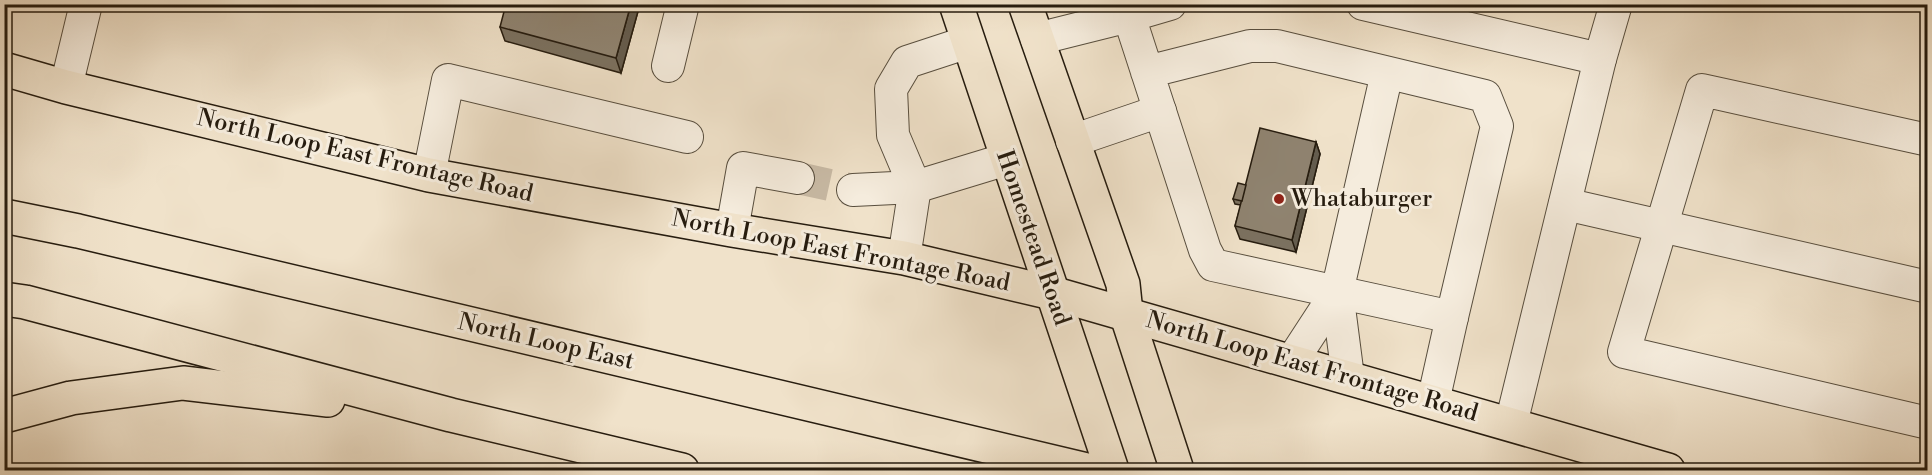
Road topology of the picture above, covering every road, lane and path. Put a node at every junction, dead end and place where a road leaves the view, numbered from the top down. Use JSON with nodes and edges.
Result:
{"nodes":[{"id":1,"x":86,"y":4,"type":"edge"},
{"id":2,"x":683,"y":4,"type":"edge"},
{"id":3,"x":956,"y":4,"type":"edge"},
{"id":4,"x":1025,"y":4,"type":"edge"},
{"id":5,"x":1170,"y":4,"type":"edge"},
{"id":6,"x":1616,"y":4,"type":"edge"},
{"id":7,"x":1382,"y":7,"type":"edge"},
{"id":8,"x":1128,"y":10,"type":"edge"},
{"id":9,"x":1037,"y":39,"type":"junction"},
{"id":10,"x":968,"y":42,"type":"junction"},
{"id":11,"x":1600,"y":59,"type":"junction"},
{"id":12,"x":668,"y":66,"type":"dead end"},
{"id":13,"x":4,"y":69,"type":"edge"},
{"id":14,"x":1147,"y":72,"type":"junction"},
{"id":15,"x":1387,"y":73,"type":"junction"},
{"id":16,"x":66,"y":87,"type":"junction"},
{"id":17,"x":1160,"y":111,"type":"junction"},
{"id":18,"x":687,"y":137,"type":"dead end"},
{"id":19,"x":1928,"y":140,"type":"edge"},
{"id":20,"x":1072,"y":141,"type":"junction"},
{"id":21,"x":1006,"y":159,"type":"junction"},
{"id":22,"x":429,"y":175,"type":"junction"},
{"id":23,"x":798,"y":178,"type":"tunnel mouth"},
{"id":24,"x":915,"y":187,"type":"junction"},
{"id":25,"x":853,"y":190,"type":"tunnel mouth"},
{"id":26,"x":1564,"y":204,"type":"junction"},
{"id":27,"x":4,"y":216,"type":"edge"},
{"id":28,"x":1660,"y":225,"type":"junction"},
{"id":29,"x":732,"y":231,"type":"junction"},
{"id":30,"x":904,"y":258,"type":"junction"},
{"id":31,"x":1928,"y":287,"type":"edge"},
{"id":32,"x":1337,"y":292,"type":"junction"},
{"id":33,"x":1052,"y":293,"type":"junction"},
{"id":34,"x":4,"y":299,"type":"edge"},
{"id":35,"x":1126,"y":313,"type":"junction"},
{"id":36,"x":1452,"y":317,"type":"junction"},
{"id":37,"x":1292,"y":361,"type":"junction"},
{"id":38,"x":1348,"y":377,"type":"junction"},
{"id":39,"x":1433,"y":402,"type":"junction"},
{"id":40,"x":452,"y":415,"type":"junction"},
{"id":41,"x":4,"y":416,"type":"edge"},
{"id":42,"x":1928,"y":423,"type":"edge"},
{"id":43,"x":1510,"y":424,"type":"junction"},
{"id":44,"x":682,"y":471,"type":"edge"},
{"id":45,"x":1087,"y":471,"type":"edge"},
{"id":46,"x":1112,"y":471,"type":"edge"},
{"id":47,"x":1177,"y":471,"type":"edge"},
{"id":48,"x":1668,"y":471,"type":"edge"}],
"edges":[{"from":1,"to":16,"type":"lane"},
{"from":2,"to":12,"type":"lane"},
{"from":3,"to":10,"type":"main road","name":"Homestead Road"},
{"from":4,"to":9,"type":"main road"},
{"from":5,"to":8,"type":"lane"},
{"from":6,"to":11,"type":"lane"},
{"from":7,"to":11,"type":"lane"},
{"from":8,"to":9,"type":"lane"},
{"from":8,"to":14,"type":"lane"},
{"from":9,"to":20,"type":"main road"},
{"from":10,"to":21,"type":"main road","name":"Homestead Road"},
{"from":10,"to":24,"type":"lane"},
{"from":11,"to":26,"type":"lane"},
{"from":13,"to":16,"type":"main road","name":"North Loop East Frontage Road"},
{"from":14,"to":15,"type":"lane"},
{"from":14,"to":17,"type":"lane"},
{"from":15,"to":32,"type":"lane"},
{"from":15,"to":36,"type":"lane"},
{"from":16,"to":22,"type":"main road","name":"North Loop East Frontage Road"},
{"from":17,"to":20,"type":"lane"},
{"from":17,"to":32,"type":"lane"},
{"from":18,"to":22,"type":"lane"},
{"from":19,"to":28,"type":"lane"},
{"from":20,"to":35,"type":"main road"},
{"from":21,"to":24,"type":"lane"},
{"from":21,"to":33,"type":"main road","name":"Homestead Road"},
{"from":22,"to":29,"type":"main road","name":"North Loop East Frontage Road"},
{"from":23,"to":29,"type":"lane"},
{"from":24,"to":25,"type":"lane"},
{"from":24,"to":30,"type":"lane"},
{"from":26,"to":28,"type":"lane"},
{"from":26,"to":43,"type":"lane"},
{"from":27,"to":45,"type":"main road","name":"North Loop East"},
{"from":28,"to":31,"type":"lane"},
{"from":28,"to":42,"type":"lane"},
{"from":29,"to":30,"type":"main road","name":"North Loop East Frontage Road"},
{"from":30,"to":33,"type":"main road","name":"North Loop East Frontage Road"},
{"from":32,"to":36,"type":"lane"},
{"from":32,"to":37,"type":"lane"},
{"from":32,"to":38,"type":"lane"},
{"from":33,"to":35,"type":"main road","name":"North Loop East Frontage Road"},
{"from":33,"to":46,"type":"main road","name":"Homestead Road"},
{"from":34,"to":40,"type":"main road"},
{"from":35,"to":37,"type":"main road","name":"North Loop East Frontage Road"},
{"from":35,"to":47,"type":"main road"},
{"from":36,"to":39,"type":"lane"},
{"from":37,"to":38,"type":"main road","name":"North Loop East Frontage Road"},
{"from":38,"to":39,"type":"main road","name":"North Loop East Frontage Road"},
{"from":39,"to":43,"type":"main road","name":"North Loop East Frontage Road"},
{"from":40,"to":41,"type":"main road"},
{"from":40,"to":44,"type":"main road"},
{"from":43,"to":48,"type":"main road","name":"North Loop East Frontage Road"}]}
